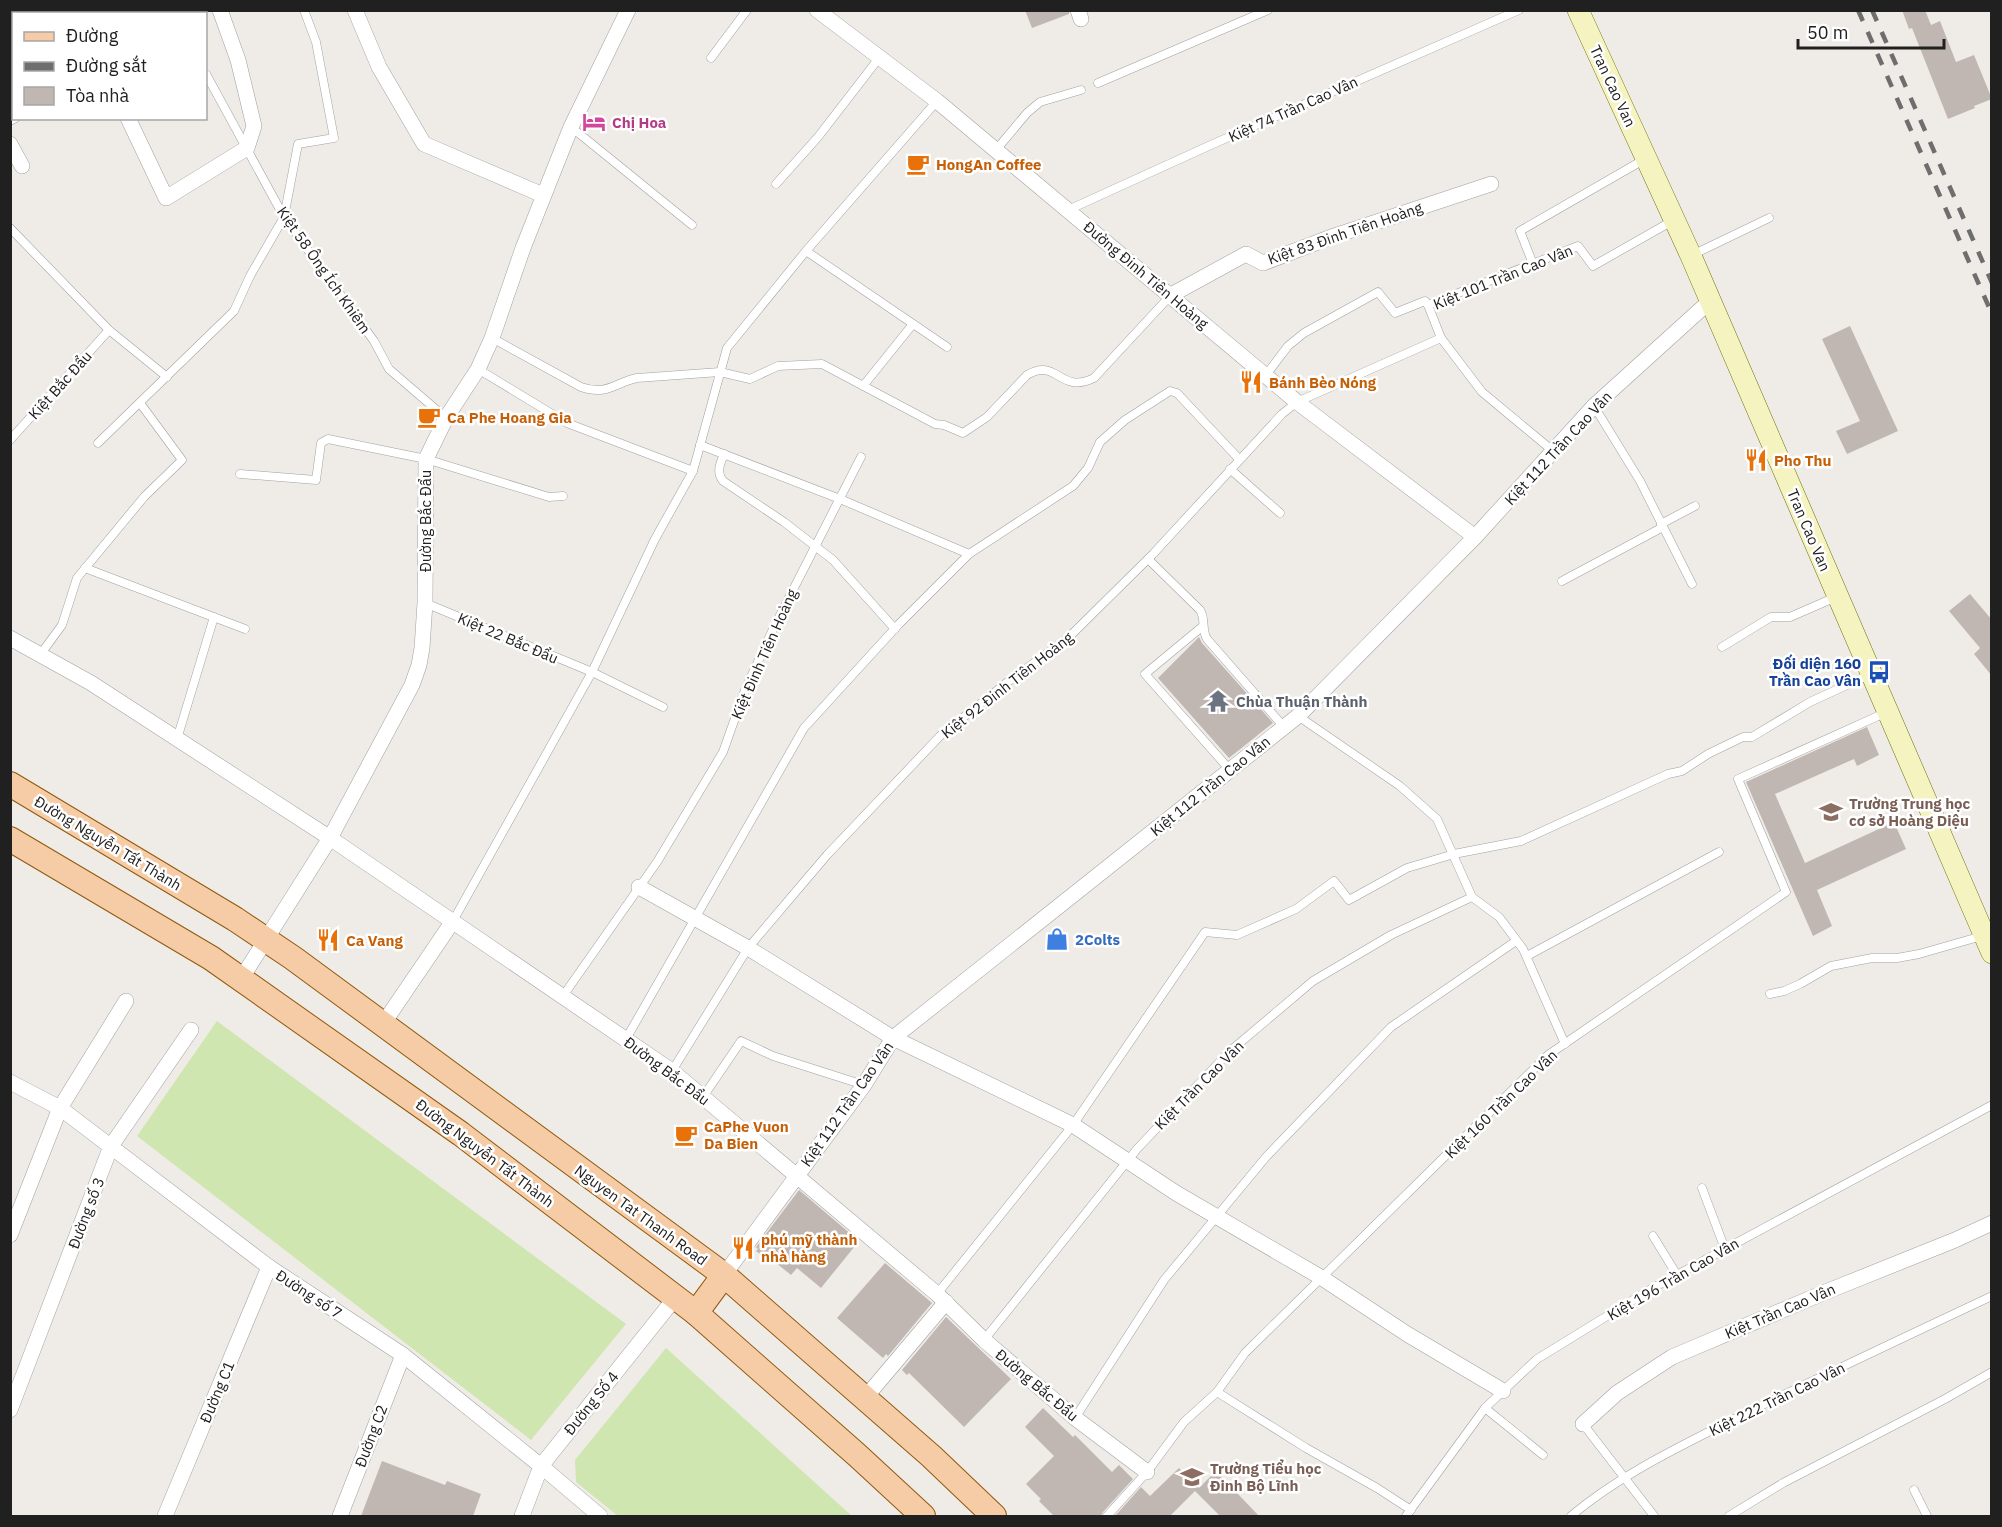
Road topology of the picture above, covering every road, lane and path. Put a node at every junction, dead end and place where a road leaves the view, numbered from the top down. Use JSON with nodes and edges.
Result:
{"nodes":[{"id":1,"x":220,"y":10,"type":"edge"},
{"id":2,"x":304,"y":10,"type":"edge"},
{"id":3,"x":355,"y":10,"type":"edge"},
{"id":4,"x":628,"y":10,"type":"edge"},
{"id":5,"x":747,"y":10,"type":"edge"},
{"id":6,"x":817,"y":10,"type":"edge"},
{"id":7,"x":1268,"y":10,"type":"edge"},
{"id":8,"x":1519,"y":10,"type":"edge"},
{"id":9,"x":1578,"y":10,"type":"edge"},
{"id":10,"x":711,"y":58,"type":"dead end"},
{"id":11,"x":879,"y":58,"type":"junction"},
{"id":12,"x":207,"y":76,"type":"edge"},
{"id":13,"x":1098,"y":83,"type":"dead end"},
{"id":14,"x":1081,"y":90,"type":"dead end"},
{"id":15,"x":937,"y":101,"type":"junction"},
{"id":16,"x":129,"y":120,"type":"edge"},
{"id":17,"x":571,"y":127,"type":"junction"},
{"id":18,"x":10,"y":144,"type":"edge"},
{"id":19,"x":247,"y":148,"type":"junction"},
{"id":20,"x":996,"y":150,"type":"junction"},
{"id":21,"x":1646,"y":158,"type":"junction"},
{"id":22,"x":22,"y":166,"type":"dead end"},
{"id":23,"x":776,"y":184,"type":"dead end"},
{"id":24,"x":1491,"y":184,"type":"dead end"},
{"id":25,"x":543,"y":195,"type":"junction"},
{"id":26,"x":1068,"y":210,"type":"junction"},
{"id":27,"x":284,"y":217,"type":"junction"},
{"id":28,"x":1769,"y":218,"type":"dead end"},
{"id":29,"x":1674,"y":220,"type":"junction"},
{"id":30,"x":692,"y":225,"type":"dead end"},
{"id":31,"x":10,"y":228,"type":"edge"},
{"id":32,"x":806,"y":251,"type":"junction"},
{"id":33,"x":1691,"y":256,"type":"junction"},
{"id":34,"x":1533,"y":264,"type":"junction"},
{"id":35,"x":1171,"y":295,"type":"junction"},
{"id":36,"x":1710,"y":302,"type":"junction"},
{"id":37,"x":1428,"y":305,"type":"junction"},
{"id":38,"x":913,"y":324,"type":"junction"},
{"id":39,"x":110,"y":330,"type":"junction"},
{"id":40,"x":492,"y":338,"type":"junction"},
{"id":41,"x":1441,"y":338,"type":"junction"},
{"id":42,"x":947,"y":347,"type":"dead end"},
{"id":43,"x":478,"y":369,"type":"junction"},
{"id":44,"x":720,"y":372,"type":"junction"},
{"id":45,"x":1266,"y":375,"type":"junction"},
{"id":46,"x":167,"y":377,"type":"junction"},
{"id":47,"x":863,"y":386,"type":"junction"},
{"id":48,"x":1297,"y":402,"type":"junction"},
{"id":49,"x":140,"y":403,"type":"junction"},
{"id":50,"x":1594,"y":406,"type":"junction"},
{"id":51,"x":446,"y":418,"type":"junction"},
{"id":52,"x":10,"y":440,"type":"edge"},
{"id":53,"x":98,"y":443,"type":"dead end"},
{"id":54,"x":700,"y":445,"type":"junction"},
{"id":55,"x":1553,"y":452,"type":"junction"},
{"id":56,"x":724,"y":454,"type":"junction"},
{"id":57,"x":861,"y":457,"type":"dead end"},
{"id":58,"x":426,"y":459,"type":"junction"},
{"id":59,"x":1239,"y":459,"type":"junction"},
{"id":60,"x":1230,"y":468,"type":"junction"},
{"id":61,"x":693,"y":471,"type":"junction"},
{"id":62,"x":240,"y":474,"type":"dead end"},
{"id":63,"x":563,"y":496,"type":"dead end"},
{"id":64,"x":840,"y":499,"type":"junction"},
{"id":65,"x":1695,"y":506,"type":"dead end"},
{"id":66,"x":1280,"y":513,"type":"dead end"},
{"id":67,"x":1662,"y":525,"type":"junction"},
{"id":68,"x":1475,"y":537,"type":"junction"},
{"id":69,"x":816,"y":545,"type":"junction"},
{"id":70,"x":969,"y":554,"type":"junction"},
{"id":71,"x":1148,"y":558,"type":"junction"},
{"id":72,"x":85,"y":568,"type":"junction"},
{"id":73,"x":1562,"y":581,"type":"dead end"},
{"id":74,"x":1692,"y":584,"type":"dead end"},
{"id":75,"x":1838,"y":596,"type":"junction"},
{"id":76,"x":425,"y":603,"type":"junction"},
{"id":77,"x":214,"y":617,"type":"junction"},
{"id":78,"x":1203,"y":626,"type":"junction"},
{"id":79,"x":895,"y":628,"type":"junction"},
{"id":80,"x":245,"y":629,"type":"dead end"},
{"id":81,"x":10,"y":638,"type":"edge"},
{"id":82,"x":1722,"y":647,"type":"dead end"},
{"id":83,"x":40,"y":655,"type":"junction"},
{"id":84,"x":592,"y":672,"type":"junction"},
{"id":85,"x":1871,"y":674,"type":"junction"},
{"id":86,"x":663,"y":707,"type":"dead end"},
{"id":87,"x":1888,"y":711,"type":"junction"},
{"id":88,"x":1298,"y":716,"type":"junction"},
{"id":89,"x":1284,"y":727,"type":"junction"},
{"id":90,"x":177,"y":739,"type":"junction"},
{"id":91,"x":1230,"y":770,"type":"junction"},
{"id":92,"x":10,"y":784,"type":"edge"},
{"id":93,"x":330,"y":838,"type":"junction"},
{"id":94,"x":10,"y":839,"type":"edge"},
{"id":95,"x":1719,"y":852,"type":"dead end"},
{"id":96,"x":1454,"y":854,"type":"junction"},
{"id":97,"x":639,"y":887,"type":"junction"},
{"id":98,"x":1472,"y":897,"type":"junction"},
{"id":99,"x":696,"y":917,"type":"junction"},
{"id":100,"x":453,"y":921,"type":"junction"},
{"id":101,"x":267,"y":940,"type":"junction"},
{"id":102,"x":1516,"y":941,"type":"junction"},
{"id":103,"x":1988,"y":944,"type":"edge"},
{"id":104,"x":748,"y":948,"type":"junction"},
{"id":105,"x":1527,"y":956,"type":"junction"},
{"id":106,"x":241,"y":979,"type":"junction"},
{"id":107,"x":1770,"y":994,"type":"dead end"},
{"id":108,"x":563,"y":996,"type":"junction"},
{"id":109,"x":126,"y":1002,"type":"dead end"},
{"id":110,"x":383,"y":1024,"type":"junction"},
{"id":111,"x":191,"y":1030,"type":"dead end"},
{"id":112,"x":893,"y":1038,"type":"junction"},
{"id":113,"x":626,"y":1039,"type":"junction"},
{"id":114,"x":1565,"y":1044,"type":"junction"},
{"id":115,"x":672,"y":1071,"type":"junction"},
{"id":116,"x":10,"y":1082,"type":"edge"},
{"id":117,"x":864,"y":1085,"type":"junction"},
{"id":118,"x":704,"y":1097,"type":"junction"},
{"id":119,"x":1992,"y":1105,"type":"edge"},
{"id":120,"x":60,"y":1108,"type":"junction"},
{"id":121,"x":1073,"y":1125,"type":"junction"},
{"id":122,"x":111,"y":1146,"type":"junction"},
{"id":123,"x":1127,"y":1162,"type":"junction"},
{"id":124,"x":798,"y":1174,"type":"junction"},
{"id":125,"x":1702,"y":1188,"type":"dead end"},
{"id":126,"x":1218,"y":1216,"type":"junction"},
{"id":127,"x":1992,"y":1222,"type":"edge"},
{"id":128,"x":10,"y":1235,"type":"edge"},
{"id":129,"x":1653,"y":1236,"type":"dead end"},
{"id":130,"x":1725,"y":1249,"type":"junction"},
{"id":131,"x":269,"y":1267,"type":"junction"},
{"id":132,"x":724,"y":1275,"type":"junction"},
{"id":133,"x":1677,"y":1275,"type":"junction"},
{"id":134,"x":1322,"y":1278,"type":"junction"},
{"id":135,"x":1992,"y":1296,"type":"edge"},
{"id":136,"x":675,"y":1298,"type":"junction"},
{"id":137,"x":942,"y":1298,"type":"junction"},
{"id":138,"x":696,"y":1313,"type":"junction"},
{"id":139,"x":984,"y":1340,"type":"junction"},
{"id":140,"x":403,"y":1355,"type":"junction"},
{"id":141,"x":1992,"y":1372,"type":"edge"},
{"id":142,"x":1503,"y":1391,"type":"junction"},
{"id":143,"x":1217,"y":1392,"type":"junction"},
{"id":144,"x":865,"y":1398,"type":"junction"},
{"id":145,"x":1485,"y":1408,"type":"junction"},
{"id":146,"x":10,"y":1410,"type":"edge"},
{"id":147,"x":1076,"y":1418,"type":"junction"},
{"id":148,"x":1583,"y":1424,"type":"joint"},
{"id":149,"x":1543,"y":1455,"type":"dead end"},
{"id":150,"x":541,"y":1466,"type":"junction"},
{"id":151,"x":1147,"y":1472,"type":"junction"},
{"id":152,"x":1625,"y":1478,"type":"junction"},
{"id":153,"x":1914,"y":1490,"type":"dead end"},
{"id":154,"x":1408,"y":1513,"type":"edge"},
{"id":155,"x":165,"y":1516,"type":"edge"},
{"id":156,"x":340,"y":1516,"type":"edge"},
{"id":157,"x":522,"y":1516,"type":"edge"},
{"id":158,"x":600,"y":1516,"type":"edge"},
{"id":159,"x":923,"y":1516,"type":"edge"},
{"id":160,"x":994,"y":1516,"type":"edge"},
{"id":161,"x":1107,"y":1516,"type":"edge"},
{"id":162,"x":1571,"y":1516,"type":"edge"},
{"id":163,"x":1654,"y":1516,"type":"edge"},
{"id":164,"x":1730,"y":1516,"type":"edge"},
{"id":165,"x":1927,"y":1516,"type":"edge"}],
"edges":[{"from":1,"to":19,"type":"street"},
{"from":2,"to":27,"type":"lane"},
{"from":3,"to":25,"type":"street"},
{"from":4,"to":17,"type":"street","name":"Đường Bắc Đẩu"},
{"from":5,"to":10,"type":"lane"},
{"from":6,"to":11,"type":"street","name":"Đường Đinh Tiên Hoàng"},
{"from":7,"to":13,"type":"lane"},
{"from":8,"to":26,"type":"lane","name":"Kiệt 74 Trần Cao Vân"},
{"from":9,"to":21,"type":"main road","name":"Tran Cao Van"},
{"from":11,"to":15,"type":"street","name":"Đường Đinh Tiên Hoàng"},
{"from":11,"to":23,"type":"lane"},
{"from":12,"to":19,"type":"lane","name":"Kiệt 58 Ông Ích Khiêm"},
{"from":14,"to":20,"type":"lane"},
{"from":15,"to":20,"type":"street","name":"Đường Đinh Tiên Hoàng"},
{"from":15,"to":32,"type":"lane"},
{"from":16,"to":19,"type":"street"},
{"from":17,"to":25,"type":"street","name":"Đường Bắc Đẩu"},
{"from":17,"to":30,"type":"lane"},
{"from":18,"to":22,"type":"street"},
{"from":19,"to":27,"type":"lane","name":"Kiệt 58 Ông Ích Khiêm"},
{"from":20,"to":26,"type":"street","name":"Đường Đinh Tiên Hoàng"},
{"from":21,"to":29,"type":"main road","name":"Tran Cao Van"},
{"from":21,"to":34,"type":"lane"},
{"from":24,"to":35,"type":"street","name":"Kiệt 83 Đinh Tiên Hoàng"},
{"from":25,"to":40,"type":"street","name":"Đường Bắc Đẩu"},
{"from":26,"to":35,"type":"street","name":"Đường Đinh Tiên Hoàng"},
{"from":27,"to":46,"type":"lane"},
{"from":27,"to":51,"type":"lane","name":"Kiệt 58 Ông Ích Khiêm"},
{"from":28,"to":33,"type":"lane"},
{"from":29,"to":33,"type":"main road","name":"Tran Cao Van"},
{"from":29,"to":34,"type":"lane","name":"Kiệt 101 Trần Cao Vân"},
{"from":31,"to":39,"type":"lane"},
{"from":32,"to":38,"type":"lane"},
{"from":32,"to":44,"type":"lane"},
{"from":33,"to":36,"type":"main road","name":"Tran Cao Van"},
{"from":34,"to":37,"type":"lane","name":"Kiệt 101 Trần Cao Vân"},
{"from":35,"to":45,"type":"street","name":"Đường Đinh Tiên Hoàng"},
{"from":35,"to":47,"type":"lane"},
{"from":36,"to":50,"type":"street","name":"Kiệt 112 Trần Cao Vân"},
{"from":36,"to":75,"type":"main road","name":"Tran Cao Van"},
{"from":37,"to":41,"type":"lane","name":"Kiệt 101 Trần Cao Vân"},
{"from":37,"to":45,"type":"lane"},
{"from":38,"to":42,"type":"lane"},
{"from":38,"to":47,"type":"lane"},
{"from":39,"to":46,"type":"lane"},
{"from":39,"to":52,"type":"lane","name":"Kiệt Bắc Đẩu"},
{"from":40,"to":43,"type":"street","name":"Đường Bắc Đẩu"},
{"from":40,"to":44,"type":"lane"},
{"from":41,"to":48,"type":"lane"},
{"from":41,"to":55,"type":"lane","name":"Kiệt 101 Trần Cao Vân"},
{"from":43,"to":51,"type":"street","name":"Đường Bắc Đẩu"},
{"from":43,"to":61,"type":"lane"},
{"from":44,"to":47,"type":"lane"},
{"from":44,"to":54,"type":"lane"},
{"from":45,"to":48,"type":"street","name":"Đường Đinh Tiên Hoàng"},
{"from":46,"to":49,"type":"lane"},
{"from":48,"to":59,"type":"lane","name":"Kiệt 92 Đinh Tiên Hoàng"},
{"from":48,"to":68,"type":"street","name":"Đường Đinh Tiên Hoàng"},
{"from":49,"to":53,"type":"lane"},
{"from":49,"to":72,"type":"lane"},
{"from":50,"to":55,"type":"street","name":"Kiệt 112 Trần Cao Vân"},
{"from":50,"to":67,"type":"lane"},
{"from":51,"to":58,"type":"street","name":"Đường Bắc Đẩu"},
{"from":54,"to":56,"type":"lane"},
{"from":54,"to":61,"type":"lane"},
{"from":55,"to":68,"type":"street","name":"Kiệt 112 Trần Cao Vân"},
{"from":56,"to":64,"type":"lane"},
{"from":56,"to":69,"type":"lane"},
{"from":57,"to":64,"type":"lane","name":"Kiệt Đinh Tiên Hoàng"},
{"from":58,"to":62,"type":"lane"},
{"from":58,"to":63,"type":"lane"},
{"from":58,"to":76,"type":"street","name":"Đường Bắc Đẩu"},
{"from":59,"to":60,"type":"lane","name":"Kiệt 92 Đinh Tiên Hoàng"},
{"from":59,"to":70,"type":"lane"},
{"from":60,"to":66,"type":"lane"},
{"from":60,"to":71,"type":"lane","name":"Kiệt 92 Đinh Tiên Hoàng"},
{"from":61,"to":84,"type":"lane"},
{"from":64,"to":69,"type":"lane","name":"Kiệt Đinh Tiên Hoàng"},
{"from":64,"to":70,"type":"lane"},
{"from":65,"to":67,"type":"lane"},
{"from":67,"to":73,"type":"lane"},
{"from":67,"to":74,"type":"lane"},
{"from":68,"to":88,"type":"street","name":"Kiệt 112 Trần Cao Vân"},
{"from":69,"to":79,"type":"lane"},
{"from":69,"to":97,"type":"lane","name":"Kiệt Đinh Tiên Hoàng"},
{"from":70,"to":79,"type":"lane"},
{"from":71,"to":78,"type":"lane"},
{"from":71,"to":104,"type":"lane","name":"Kiệt 92 Đinh Tiên Hoàng"},
{"from":72,"to":77,"type":"lane"},
{"from":72,"to":83,"type":"lane"},
{"from":75,"to":82,"type":"lane"},
{"from":75,"to":85,"type":"main road","name":"Tran Cao Van"},
{"from":76,"to":84,"type":"lane","name":"Kiệt 22 Bắc Đẩu"},
{"from":76,"to":93,"type":"street","name":"Đường Bắc Đẩu"},
{"from":77,"to":80,"type":"lane"},
{"from":77,"to":90,"type":"lane"},
{"from":78,"to":89,"type":"lane"},
{"from":78,"to":91,"type":"lane"},
{"from":79,"to":99,"type":"lane"},
{"from":81,"to":83,"type":"street","name":"Đường Bắc Đẩu"},
{"from":83,"to":90,"type":"street","name":"Đường Bắc Đẩu"},
{"from":84,"to":86,"type":"lane","name":"Kiệt 22 Bắc Đẩu"},
{"from":84,"to":100,"type":"lane"},
{"from":85,"to":87,"type":"main road","name":"Tran Cao Van"},
{"from":85,"to":96,"type":"lane"},
{"from":87,"to":103,"type":"main road","name":"Tran Cao Van"},
{"from":87,"to":114,"type":"lane","name":"Kiệt 160 Trần Cao Vân"},
{"from":88,"to":89,"type":"street","name":"Kiệt 112 Trần Cao Vân"},
{"from":88,"to":96,"type":"lane"},
{"from":89,"to":91,"type":"street","name":"Kiệt 112 Trần Cao Vân"},
{"from":90,"to":93,"type":"street","name":"Đường Bắc Đẩu"},
{"from":91,"to":112,"type":"street","name":"Kiệt 112 Trần Cao Vân"},
{"from":92,"to":101,"type":"main road","name":"Đường Nguyễn Tất Thành"},
{"from":93,"to":100,"type":"street","name":"Đường Bắc Đẩu"},
{"from":93,"to":101,"type":"street","name":"Đường Bắc Đẩu"},
{"from":94,"to":106,"type":"main road","name":"Đường Nguyễn Tất Thành"},
{"from":95,"to":105,"type":"lane"},
{"from":96,"to":98,"type":"lane"},
{"from":96,"to":121,"type":"lane"},
{"from":97,"to":99,"type":"street"},
{"from":97,"to":108,"type":"lane","name":"Kiệt Đinh Tiên Hoàng"},
{"from":98,"to":102,"type":"lane"},
{"from":98,"to":123,"type":"lane","name":"Kiệt Trần Cao Vân"},
{"from":99,"to":104,"type":"street"},
{"from":99,"to":113,"type":"lane"},
{"from":100,"to":108,"type":"street","name":"Đường Bắc Đẩu"},
{"from":100,"to":110,"type":"street"},
{"from":101,"to":106,"type":"street","name":"Đường Bắc Đẩu"},
{"from":101,"to":110,"type":"main road","name":"Nguyen Tat Thanh Road"},
{"from":102,"to":105,"type":"lane"},
{"from":102,"to":126,"type":"lane"},
{"from":103,"to":107,"type":"lane"},
{"from":104,"to":112,"type":"street"},
{"from":104,"to":115,"type":"lane","name":"Kiệt 92 Đinh Tiên Hoàng"},
{"from":105,"to":114,"type":"lane"},
{"from":106,"to":136,"type":"main road","name":"Đường Nguyễn Tất Thành"},
{"from":108,"to":113,"type":"street","name":"Đường Bắc Đẩu"},
{"from":109,"to":120,"type":"street"},
{"from":110,"to":132,"type":"main road","name":"Nguyen Tat Thanh Road"},
{"from":111,"to":122,"type":"street","name":"Đường số 3"},
{"from":112,"to":117,"type":"street","name":"Kiệt 112 Trần Cao Vân"},
{"from":112,"to":121,"type":"street"},
{"from":113,"to":115,"type":"street","name":"Đường Bắc Đẩu"},
{"from":114,"to":134,"type":"lane","name":"Kiệt 160 Trần Cao Vân"},
{"from":115,"to":118,"type":"street","name":"Đường Bắc Đẩu"},
{"from":116,"to":120,"type":"street","name":"Đường số 7"},
{"from":117,"to":118,"type":"lane"},
{"from":117,"to":124,"type":"street","name":"Kiệt 112 Trần Cao Vân"},
{"from":118,"to":124,"type":"street","name":"Đường Bắc Đẩu"},
{"from":119,"to":130,"type":"lane","name":"Kiệt 196 Trần Cao Vân"},
{"from":120,"to":122,"type":"street","name":"Đường số 7"},
{"from":120,"to":128,"type":"street"},
{"from":121,"to":123,"type":"street"},
{"from":121,"to":137,"type":"lane"},
{"from":122,"to":131,"type":"street","name":"Đường số 7"},
{"from":122,"to":146,"type":"street","name":"Đường số 3"},
{"from":123,"to":126,"type":"street"},
{"from":123,"to":139,"type":"lane","name":"Kiệt Trần Cao Vân"},
{"from":124,"to":132,"type":"street","name":"Kiệt 112 Trần Cao Vân"},
{"from":124,"to":137,"type":"street","name":"Đường Bắc Đẩu"},
{"from":125,"to":130,"type":"lane"},
{"from":126,"to":134,"type":"street"},
{"from":126,"to":147,"type":"lane"},
{"from":127,"to":148,"type":"street","name":"Kiệt Trần Cao Vân"},
{"from":129,"to":133,"type":"lane"},
{"from":130,"to":133,"type":"lane","name":"Kiệt 196 Trần Cao Vân"},
{"from":131,"to":140,"type":"street","name":"Đường số 7"},
{"from":131,"to":155,"type":"street","name":"Đường C1"},
{"from":132,"to":138,"type":"main road"},
{"from":132,"to":144,"type":"main road","name":"Nguyen Tat Thanh Road"},
{"from":133,"to":142,"type":"lane","name":"Kiệt 196 Trần Cao Vân"},
{"from":134,"to":142,"type":"street"},
{"from":134,"to":143,"type":"lane","name":"Kiệt 160 Trần Cao Vân"},
{"from":135,"to":152,"type":"lane","name":"Kiệt 222 Trần Cao Vân"},
{"from":136,"to":138,"type":"main road","name":"Đường Nguyễn Tất Thành"},
{"from":136,"to":150,"type":"street","name":"Đường Số 4"},
{"from":137,"to":139,"type":"street","name":"Đường Bắc Đẩu"},
{"from":137,"to":144,"type":"street"},
{"from":138,"to":159,"type":"main road","name":"Đường Nguyễn Tất Thành"},
{"from":139,"to":147,"type":"street","name":"Đường Bắc Đẩu"},
{"from":140,"to":150,"type":"street","name":"Đường số 7"},
{"from":140,"to":156,"type":"street","name":"Đường C2"},
{"from":141,"to":164,"type":"lane"},
{"from":142,"to":145,"type":"lane","name":"Kiệt 196 Trần Cao Vân"},
{"from":143,"to":151,"type":"lane","name":"Kiệt 160 Trần Cao Vân"},
{"from":143,"to":154,"type":"lane"},
{"from":144,"to":160,"type":"main road","name":"Nguyen Tat Thanh Road"},
{"from":145,"to":149,"type":"lane"},
{"from":145,"to":154,"type":"lane","name":"Kiệt 196 Trần Cao Vân"},
{"from":147,"to":151,"type":"street","name":"Đường Bắc Đẩu"},
{"from":148,"to":152,"type":"lane"},
{"from":150,"to":157,"type":"street","name":"Đường Số 4"},
{"from":150,"to":158,"type":"street","name":"Đường số 7"},
{"from":151,"to":161,"type":"lane","name":"Kiệt 160 Trần Cao Vân"},
{"from":152,"to":162,"type":"lane","name":"Kiệt 222 Trần Cao Vân"},
{"from":152,"to":163,"type":"lane"},
{"from":153,"to":165,"type":"lane"}]}
